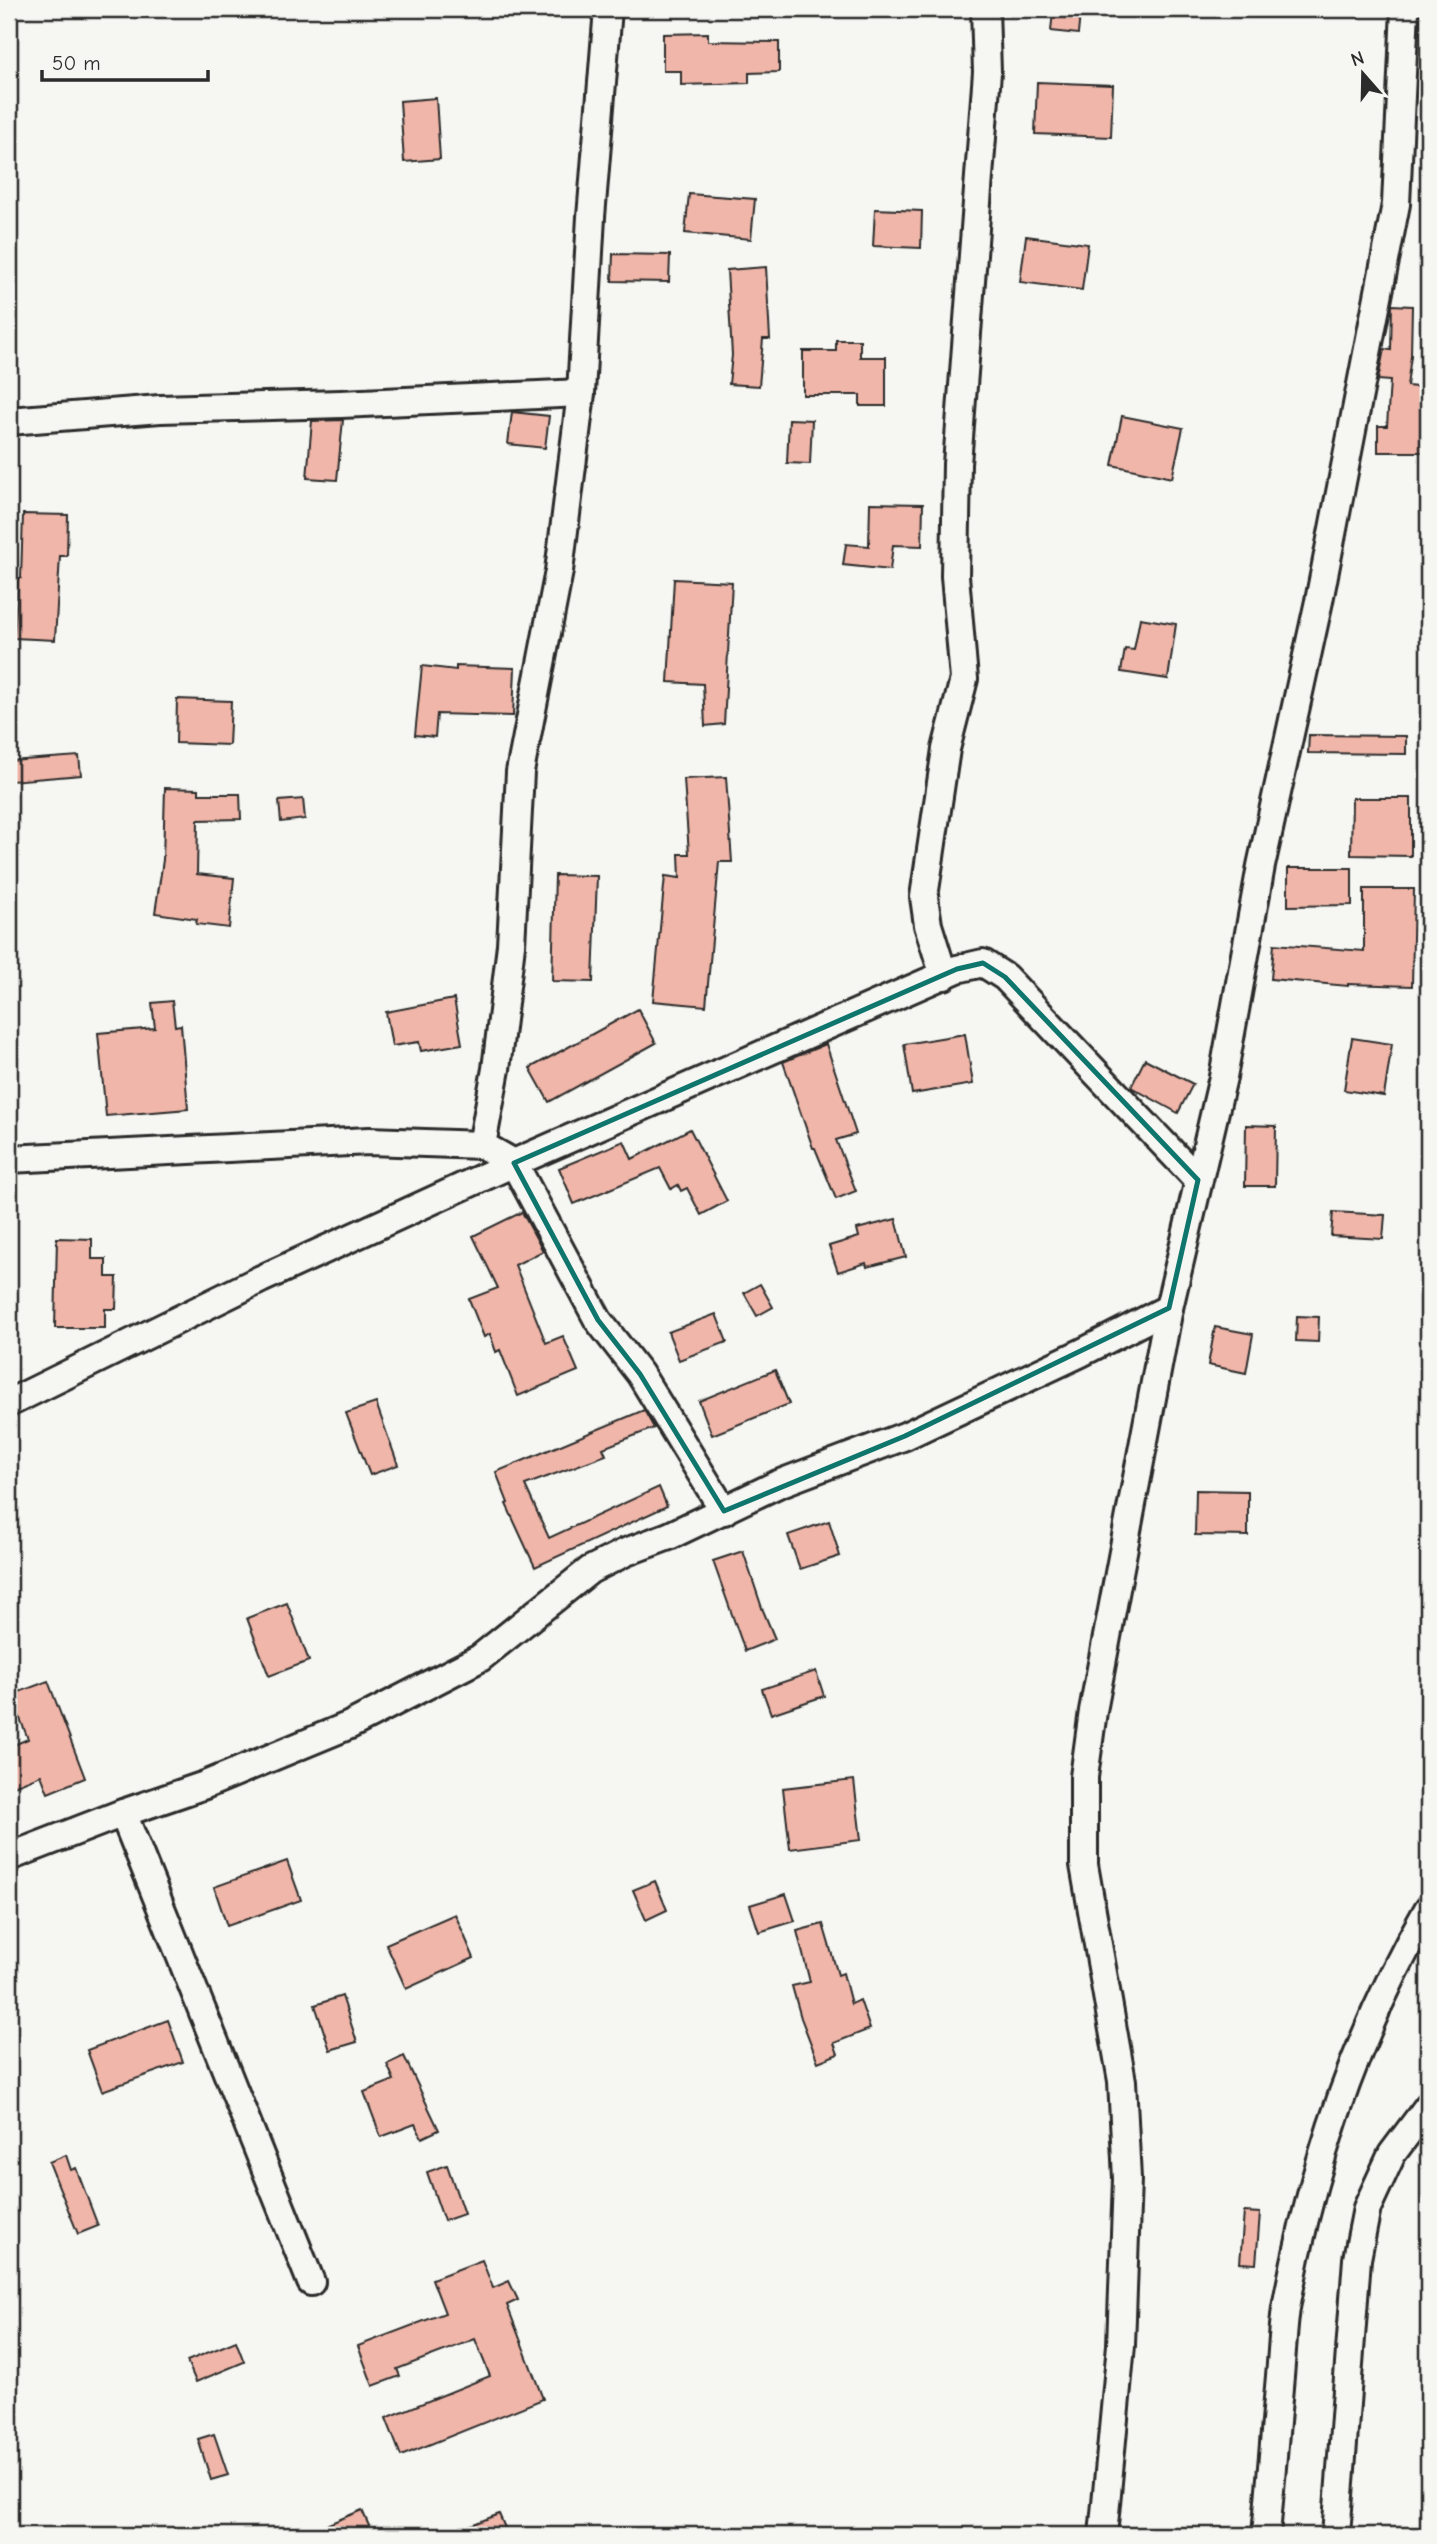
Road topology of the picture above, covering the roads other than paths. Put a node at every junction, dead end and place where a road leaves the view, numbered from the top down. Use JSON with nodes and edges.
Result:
{"nodes":[{"id":1,"x":608,"y":9,"type":"edge"},
{"id":2,"x":985,"y":9,"type":"edge"},
{"id":3,"x":1405,"y":9,"type":"edge"},
{"id":4,"x":581,"y":393,"type":"junction"},
{"id":5,"x":9,"y":421,"type":"edge"},
{"id":6,"x":944,"y":976,"type":"junction"},
{"id":7,"x":482,"y":1145,"type":"junction"},
{"id":8,"x":9,"y":1159,"type":"edge"},
{"id":9,"x":514,"y":1163,"type":"junction"},
{"id":10,"x":1198,"y":1180,"type":"junction"},
{"id":11,"x":1169,"y":1308,"type":"junction"},
{"id":12,"x":9,"y":1403,"type":"edge"},
{"id":13,"x":724,"y":1511,"type":"junction"},
{"id":14,"x":123,"y":1813,"type":"junction"},
{"id":15,"x":9,"y":1857,"type":"edge"},
{"id":16,"x":1428,"y":1909,"type":"edge"},
{"id":17,"x":1428,"y":2106,"type":"edge"},
{"id":18,"x":311,"y":2282,"type":"dead end"},
{"id":19,"x":1103,"y":2535,"type":"edge"},
{"id":20,"x":1266,"y":2535,"type":"edge"},
{"id":21,"x":1336,"y":2535,"type":"edge"}],
"edges":[{"from":1,"to":4,"type":"street"},
{"from":2,"to":6,"type":"street"},
{"from":3,"to":10,"type":"street"},
{"from":4,"to":5,"type":"street"},
{"from":4,"to":7,"type":"street"},
{"from":6,"to":9,"type":"street"},
{"from":6,"to":10,"type":"street"},
{"from":7,"to":8,"type":"street"},
{"from":7,"to":9,"type":"street"},
{"from":9,"to":12,"type":"street"},
{"from":9,"to":13,"type":"street"},
{"from":10,"to":11,"type":"street"},
{"from":11,"to":13,"type":"street"},
{"from":11,"to":19,"type":"street"},
{"from":13,"to":14,"type":"street"},
{"from":14,"to":15,"type":"street"},
{"from":14,"to":18,"type":"street"},
{"from":16,"to":20,"type":"street"},
{"from":17,"to":21,"type":"street"}]}
